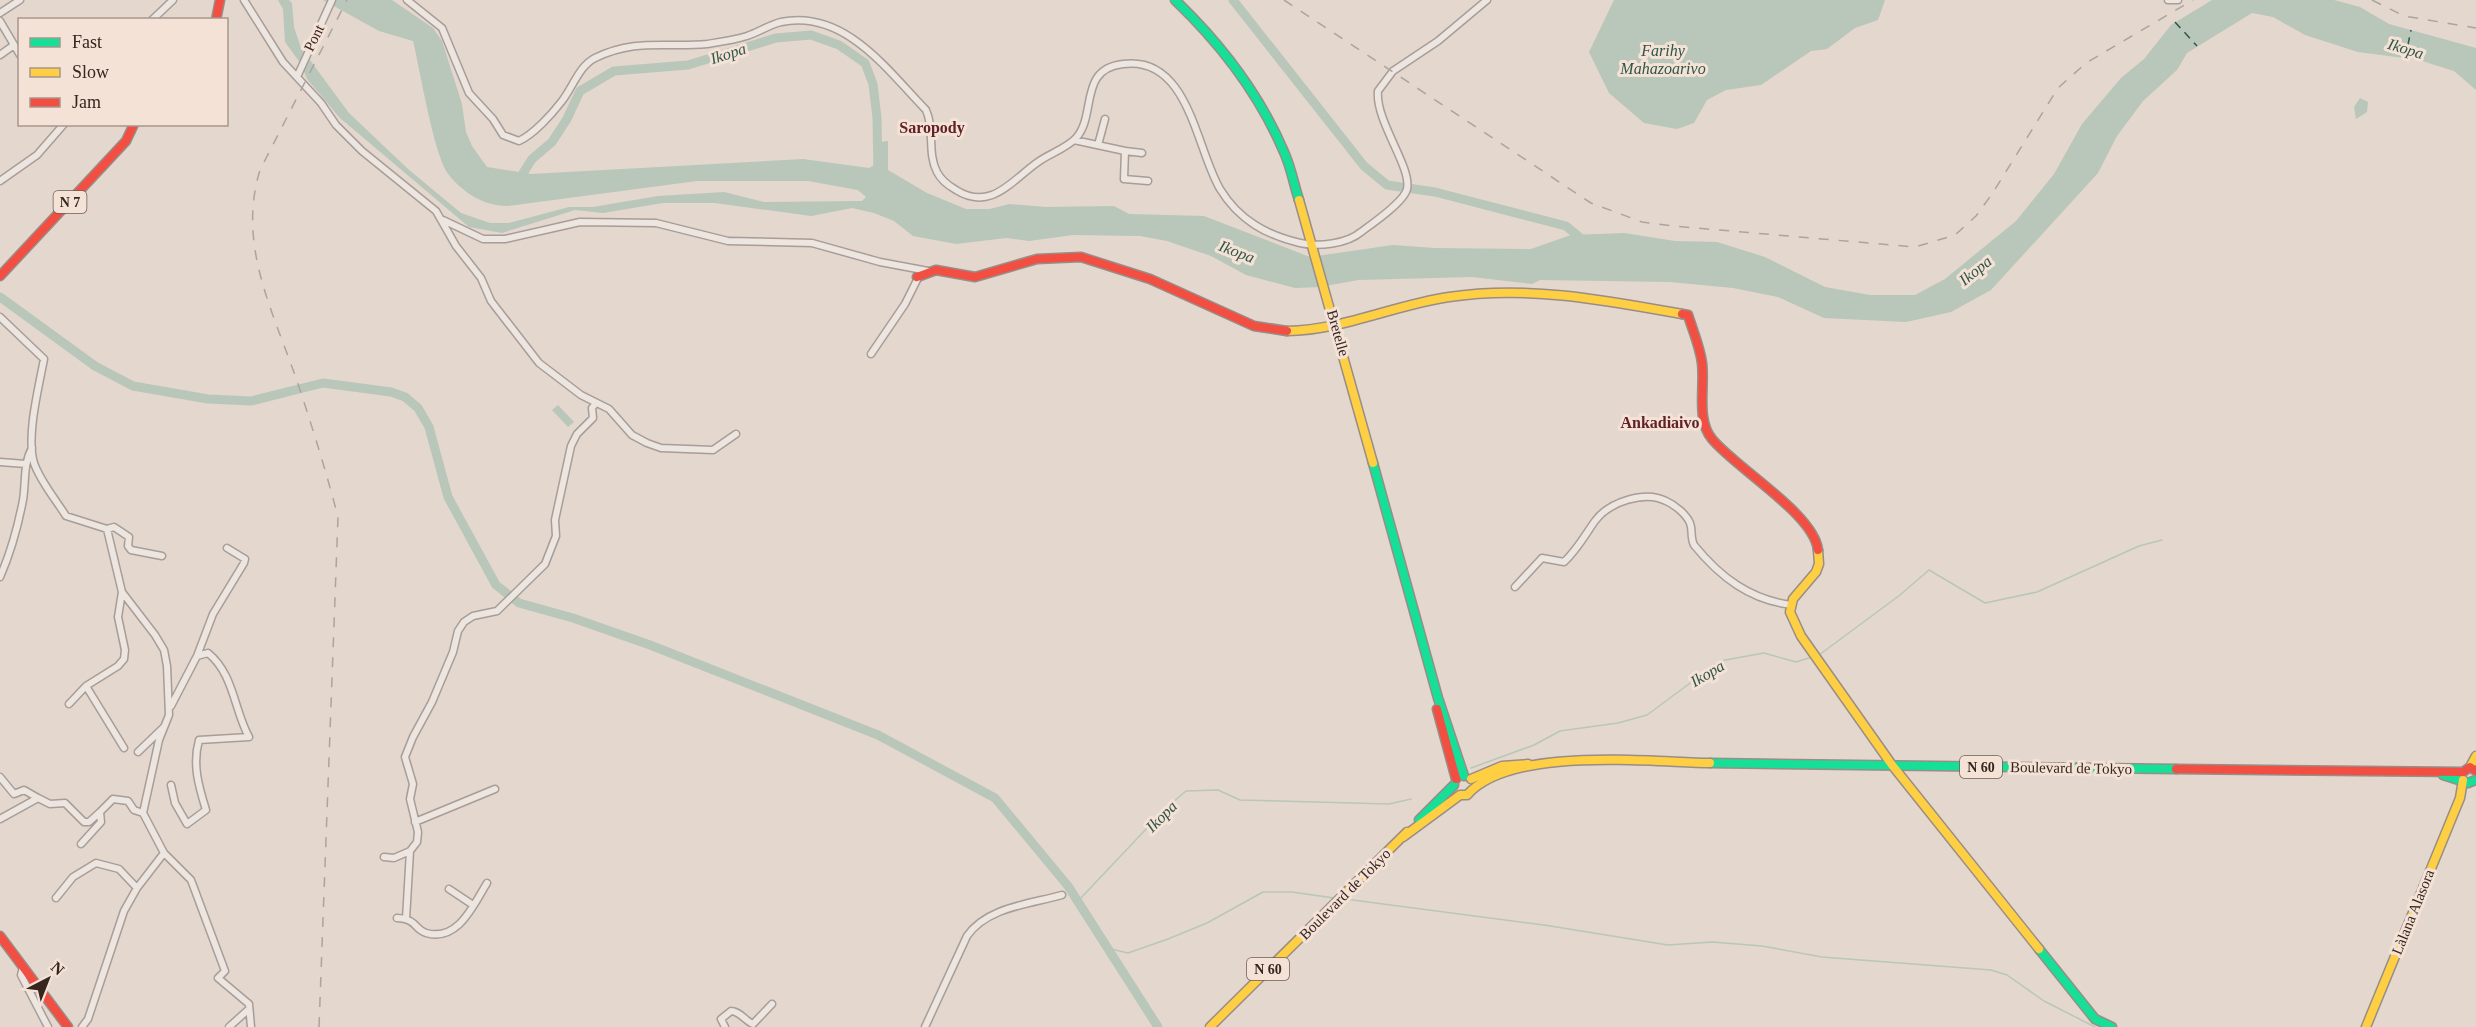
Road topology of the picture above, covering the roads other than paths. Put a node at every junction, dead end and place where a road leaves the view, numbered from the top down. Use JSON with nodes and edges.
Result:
{"nodes":[{"id":1,"x":21,"y":0,"type":"edge"},
{"id":2,"x":173,"y":0,"type":"edge"},
{"id":3,"x":219,"y":0,"type":"edge"},
{"id":4,"x":244,"y":0,"type":"edge"},
{"id":5,"x":332,"y":0,"type":"edge"},
{"id":6,"x":407,"y":0,"type":"edge"},
{"id":7,"x":1175,"y":0,"type":"edge"},
{"id":8,"x":1487,"y":0,"type":"edge"},
{"id":9,"x":2168,"y":0,"type":"edge"},
{"id":10,"x":2178,"y":0,"type":"edge"},
{"id":11,"x":0,"y":13,"type":"edge"},
{"id":12,"x":154,"y":18,"type":"edge"},
{"id":13,"x":216,"y":18,"type":"edge"},
{"id":14,"x":0,"y":21,"type":"edge"},
{"id":15,"x":14,"y":45,"type":"junction"},
{"id":16,"x":18,"y":52,"type":"edge"},
{"id":17,"x":0,"y":55,"type":"edge"},
{"id":18,"x":297,"y":77,"type":"junction"},
{"id":19,"x":1105,"y":119,"type":"dead end"},
{"id":20,"x":62,"y":126,"type":"edge"},
{"id":21,"x":133,"y":126,"type":"edge"},
{"id":22,"x":1074,"y":140,"type":"junction"},
{"id":23,"x":1098,"y":145,"type":"junction"},
{"id":24,"x":1125,"y":151,"type":"junction"},
{"id":25,"x":1142,"y":153,"type":"dead end"},
{"id":26,"x":0,"y":181,"type":"edge"},
{"id":27,"x":1148,"y":181,"type":"dead end"},
{"id":28,"x":442,"y":220,"type":"junction"},
{"id":29,"x":459,"y":228,"type":"junction"},
{"id":30,"x":450,"y":236,"type":"junction"},
{"id":31,"x":1313,"y":246,"type":"junction"},
{"id":32,"x":0,"y":276,"type":"edge"},
{"id":33,"x":917,"y":277,"type":"junction"},
{"id":34,"x":0,"y":317,"type":"edge"},
{"id":35,"x":1335,"y":320,"type":"junction"},
{"id":36,"x":871,"y":354,"type":"dead end"},
{"id":37,"x":596,"y":403,"type":"junction"},
{"id":38,"x":736,"y":434,"type":"dead end"},
{"id":39,"x":32,"y":448,"type":"junction"},
{"id":40,"x":0,"y":462,"type":"edge"},
{"id":41,"x":26,"y":464,"type":"junction"},
{"id":42,"x":108,"y":529,"type":"junction"},
{"id":43,"x":227,"y":548,"type":"dead end"},
{"id":44,"x":162,"y":556,"type":"dead end"},
{"id":45,"x":0,"y":577,"type":"edge"},
{"id":46,"x":1515,"y":587,"type":"dead end"},
{"id":47,"x":122,"y":592,"type":"junction"},
{"id":48,"x":1792,"y":605,"type":"junction"},
{"id":49,"x":196,"y":657,"type":"junction"},
{"id":50,"x":86,"y":686,"type":"junction"},
{"id":51,"x":69,"y":704,"type":"dead end"},
{"id":52,"x":170,"y":715,"type":"junction"},
{"id":53,"x":163,"y":728,"type":"junction"},
{"id":54,"x":124,"y":748,"type":"dead end"},
{"id":55,"x":138,"y":752,"type":"dead end"},
{"id":56,"x":2476,"y":756,"type":"edge"},
{"id":57,"x":1892,"y":765,"type":"junction"},
{"id":58,"x":2472,"y":774,"type":"edge"},
{"id":59,"x":0,"y":777,"type":"edge"},
{"id":60,"x":1464,"y":781,"type":"junction"},
{"id":61,"x":171,"y":784,"type":"dead end"},
{"id":62,"x":495,"y":789,"type":"dead end"},
{"id":63,"x":1460,"y":795,"type":"junction"},
{"id":64,"x":38,"y":798,"type":"junction"},
{"id":65,"x":100,"y":812,"type":"junction"},
{"id":66,"x":143,"y":813,"type":"junction"},
{"id":67,"x":0,"y":819,"type":"edge"},
{"id":68,"x":415,"y":822,"type":"junction"},
{"id":69,"x":1403,"y":837,"type":"junction"},
{"id":70,"x":81,"y":844,"type":"dead end"},
{"id":71,"x":410,"y":851,"type":"junction"},
{"id":72,"x":164,"y":853,"type":"junction"},
{"id":73,"x":384,"y":857,"type":"dead end"},
{"id":74,"x":487,"y":883,"type":"dead end"},
{"id":75,"x":137,"y":888,"type":"junction"},
{"id":76,"x":449,"y":889,"type":"dead end"},
{"id":77,"x":1062,"y":895,"type":"dead end"},
{"id":78,"x":56,"y":898,"type":"dead end"},
{"id":79,"x":473,"y":905,"type":"junction"},
{"id":80,"x":397,"y":918,"type":"dead end"},
{"id":81,"x":406,"y":919,"type":"junction"},
{"id":82,"x":0,"y":936,"type":"edge"},
{"id":83,"x":23,"y":967,"type":"junction"},
{"id":84,"x":772,"y":1004,"type":"dead end"},
{"id":85,"x":250,"y":1008,"type":"junction"},
{"id":86,"x":48,"y":1027,"type":"edge"},
{"id":87,"x":68,"y":1027,"type":"edge"},
{"id":88,"x":82,"y":1027,"type":"edge"},
{"id":89,"x":229,"y":1027,"type":"edge"},
{"id":90,"x":251,"y":1027,"type":"edge"},
{"id":91,"x":724,"y":1027,"type":"edge"},
{"id":92,"x":925,"y":1027,"type":"edge"},
{"id":93,"x":1210,"y":1027,"type":"edge"},
{"id":94,"x":2112,"y":1027,"type":"edge"},
{"id":95,"x":2366,"y":1027,"type":"edge"}],
"edges":[{"from":1,"to":11,"type":"street"},
{"from":2,"to":12,"type":"street"},
{"from":3,"to":13,"type":"main road"},
{"from":4,"to":18,"type":"street"},
{"from":5,"to":18,"type":"street","name":"Pont"},
{"from":6,"to":22,"type":"street"},
{"from":7,"to":31,"type":"main road","name":"Bretelle"},
{"from":8,"to":31,"type":"street"},
{"from":9,"to":10,"type":"street"},
{"from":14,"to":15,"type":"street"},
{"from":15,"to":16,"type":"street"},
{"from":15,"to":17,"type":"street"},
{"from":18,"to":28,"type":"street"},
{"from":19,"to":23,"type":"street"},
{"from":20,"to":26,"type":"street"},
{"from":21,"to":32,"type":"main road","number":"N 7"},
{"from":22,"to":23,"type":"street"},
{"from":22,"to":31,"type":"street"},
{"from":23,"to":24,"type":"street"},
{"from":24,"to":25,"type":"street"},
{"from":24,"to":27,"type":"street"},
{"from":28,"to":29,"type":"street"},
{"from":28,"to":30,"type":"street"},
{"from":29,"to":30,"type":"street"},
{"from":29,"to":33,"type":"street"},
{"from":30,"to":37,"type":"street"},
{"from":31,"to":35,"type":"main road","name":"Bretelle"},
{"from":33,"to":35,"type":"main road"},
{"from":33,"to":36,"type":"street"},
{"from":34,"to":39,"type":"street"},
{"from":35,"to":48,"type":"main road"},
{"from":35,"to":60,"type":"main road","name":"Bretelle"},
{"from":37,"to":38,"type":"street"},
{"from":37,"to":68,"type":"street"},
{"from":39,"to":41,"type":"street"},
{"from":39,"to":42,"type":"street"},
{"from":40,"to":41,"type":"street"},
{"from":41,"to":45,"type":"street"},
{"from":42,"to":44,"type":"street"},
{"from":42,"to":47,"type":"street"},
{"from":43,"to":49,"type":"street"},
{"from":46,"to":48,"type":"street"},
{"from":47,"to":50,"type":"street"},
{"from":47,"to":52,"type":"street"},
{"from":48,"to":57,"type":"main road"},
{"from":49,"to":52,"type":"street"},
{"from":49,"to":61,"type":"street"},
{"from":50,"to":51,"type":"street"},
{"from":50,"to":54,"type":"street"},
{"from":52,"to":53,"type":"street"},
{"from":53,"to":55,"type":"street"},
{"from":53,"to":66,"type":"street"},
{"from":56,"to":58,"type":"main road","name":"Làlana Alasora"},
{"from":57,"to":58,"type":"main road","name":"Boulevard de Tokyo","number":"N 60"},
{"from":57,"to":60,"type":"main road","name":"Boulevard de Tokyo","number":"N 60"},
{"from":57,"to":94,"type":"main road"},
{"from":58,"to":95,"type":"main road","name":"Làlana Alasora"},
{"from":59,"to":64,"type":"street"},
{"from":60,"to":63,"type":"main road","name":"Bretelle"},
{"from":60,"to":63,"type":"main road"},
{"from":60,"to":69,"type":"main road","name":"Boulevard de Tokyo"},
{"from":62,"to":68,"type":"street"},
{"from":63,"to":69,"type":"main road"},
{"from":64,"to":65,"type":"street"},
{"from":64,"to":67,"type":"street"},
{"from":65,"to":66,"type":"street"},
{"from":65,"to":70,"type":"street"},
{"from":66,"to":72,"type":"street"},
{"from":68,"to":71,"type":"street"},
{"from":69,"to":93,"type":"main road","name":"Boulevard de Tokyo","number":"N 60"},
{"from":71,"to":73,"type":"street"},
{"from":71,"to":81,"type":"street"},
{"from":72,"to":75,"type":"street"},
{"from":72,"to":85,"type":"street"},
{"from":74,"to":79,"type":"street"},
{"from":75,"to":78,"type":"street"},
{"from":75,"to":88,"type":"street"},
{"from":76,"to":79,"type":"street"},
{"from":77,"to":92,"type":"street"},
{"from":79,"to":81,"type":"street"},
{"from":80,"to":81,"type":"street"},
{"from":82,"to":83,"type":"main road"},
{"from":83,"to":86,"type":"street"},
{"from":83,"to":87,"type":"main road"},
{"from":84,"to":91,"type":"street"},
{"from":85,"to":89,"type":"street"},
{"from":85,"to":90,"type":"street"}]}
